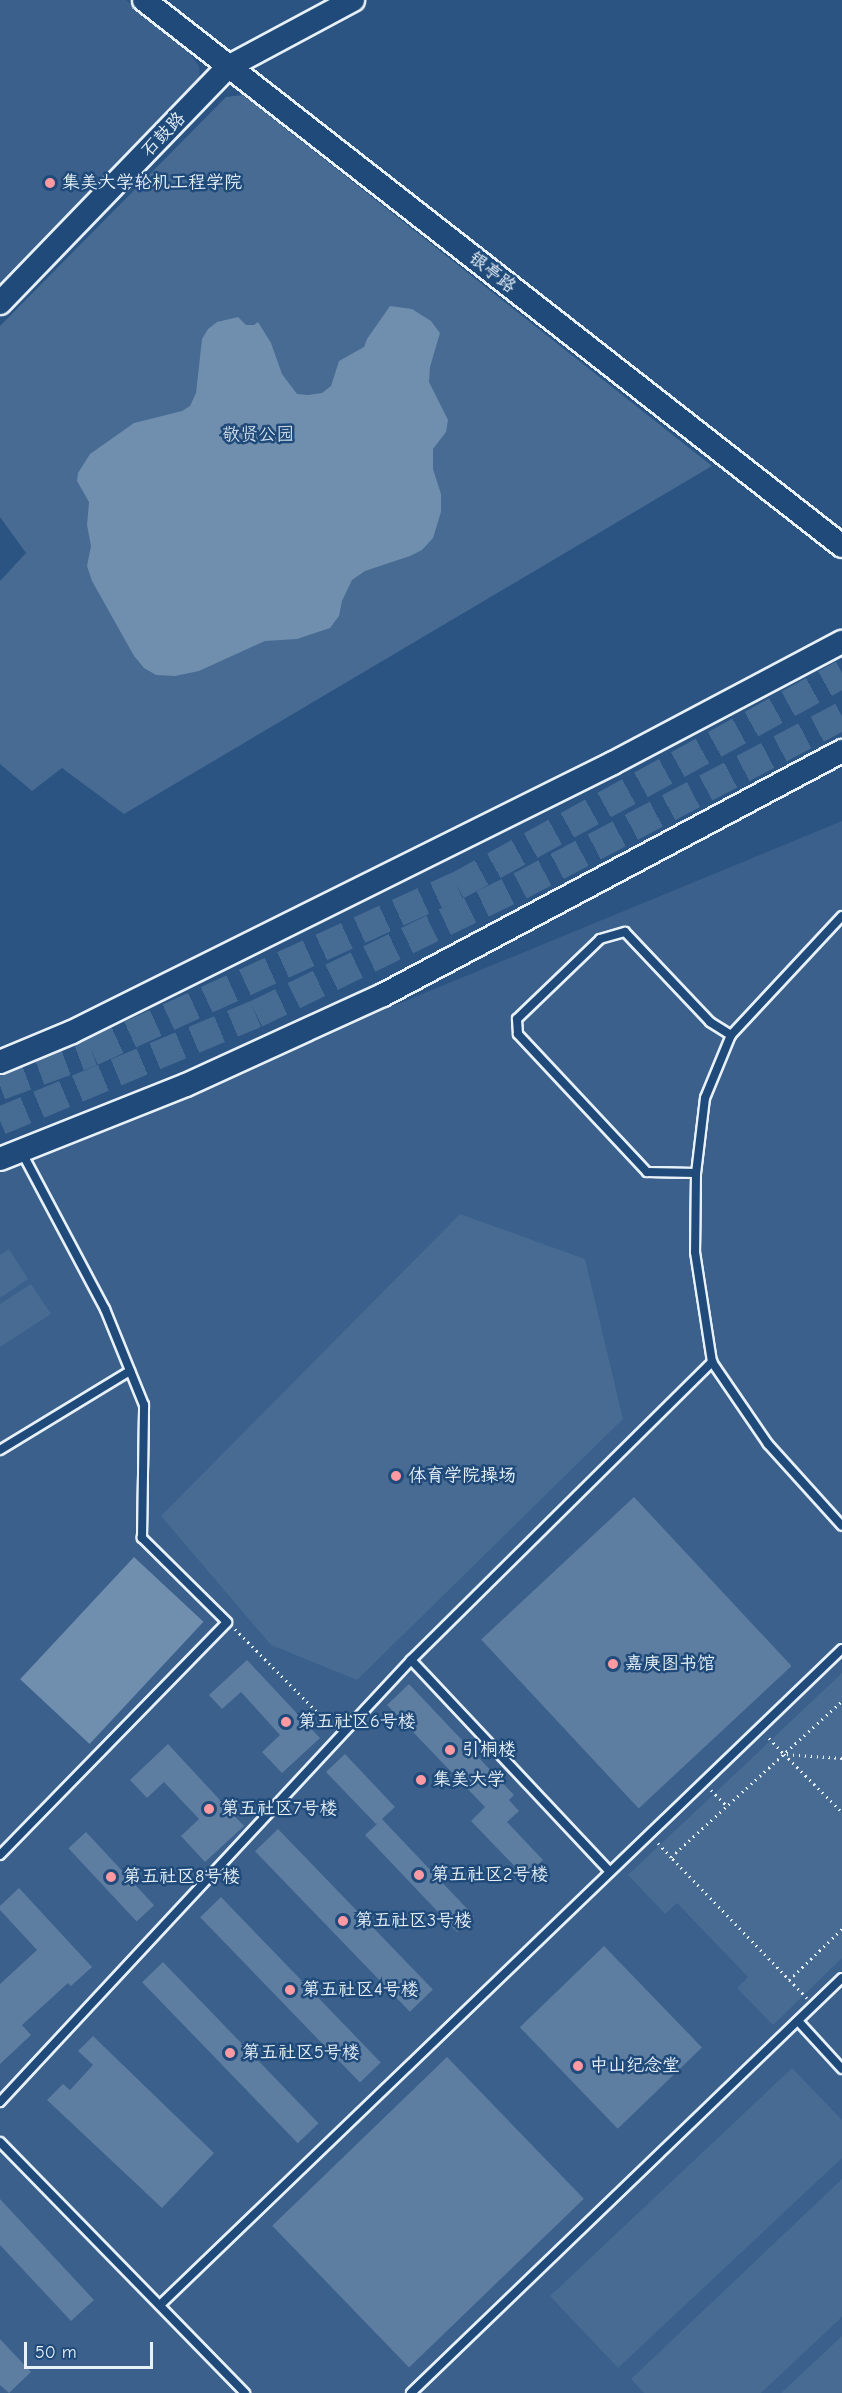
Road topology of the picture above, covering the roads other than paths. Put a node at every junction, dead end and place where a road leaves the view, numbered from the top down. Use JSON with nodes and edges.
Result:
{"nodes":[{"id":1,"x":144,"y":0,"type":"edge"},
{"id":2,"x":353,"y":0,"type":"edge"},
{"id":3,"x":228,"y":67,"type":"junction"},
{"id":4,"x":0,"y":303,"type":"edge"},
{"id":5,"x":842,"y":546,"type":"edge"},
{"id":6,"x":842,"y":642,"type":"edge"},
{"id":7,"x":842,"y":751,"type":"edge"},
{"id":8,"x":842,"y":916,"type":"edge"},
{"id":9,"x":731,"y":1035,"type":"junction"},
{"id":10,"x":0,"y":1062,"type":"edge"},
{"id":11,"x":10,"y":1155,"type":"edge"},
{"id":12,"x":696,"y":1173,"type":"junction"},
{"id":13,"x":712,"y":1362,"type":"junction"},
{"id":14,"x":130,"y":1371,"type":"junction"},
{"id":15,"x":0,"y":1450,"type":"edge"},
{"id":16,"x":842,"y":1526,"type":"edge"},
{"id":17,"x":842,"y":1649,"type":"edge"},
{"id":18,"x":411,"y":1660,"type":"junction"},
{"id":19,"x":0,"y":1855,"type":"edge"},
{"id":20,"x":609,"y":1871,"type":"junction"},
{"id":21,"x":842,"y":1978,"type":"edge"},
{"id":22,"x":798,"y":2021,"type":"junction"},
{"id":23,"x":842,"y":2069,"type":"edge"},
{"id":24,"x":0,"y":2102,"type":"edge"},
{"id":25,"x":0,"y":2142,"type":"edge"},
{"id":26,"x":160,"y":2305,"type":"junction"},
{"id":27,"x":245,"y":2393,"type":"edge"},
{"id":28,"x":411,"y":2393,"type":"edge"}],
"edges":[{"from":1,"to":3,"type":"main road","name":"银亭路"},
{"from":2,"to":3,"type":"main road","name":"石鼓路"},
{"from":3,"to":4,"type":"main road","name":"石鼓路"},
{"from":3,"to":5,"type":"main road","name":"银亭路"},
{"from":6,"to":10,"type":"main road"},
{"from":7,"to":11,"type":"main road"},
{"from":8,"to":9,"type":"lane"},
{"from":9,"to":12,"type":"lane"},
{"from":9,"to":12,"type":"lane"},
{"from":11,"to":14,"type":"lane"},
{"from":12,"to":13,"type":"lane"},
{"from":13,"to":16,"type":"lane"},
{"from":13,"to":18,"type":"lane"},
{"from":14,"to":15,"type":"lane"},
{"from":14,"to":19,"type":"lane"},
{"from":17,"to":20,"type":"lane"},
{"from":18,"to":20,"type":"lane"},
{"from":18,"to":24,"type":"lane"},
{"from":20,"to":26,"type":"lane"},
{"from":21,"to":22,"type":"lane"},
{"from":22,"to":23,"type":"lane"},
{"from":22,"to":28,"type":"lane"},
{"from":25,"to":26,"type":"lane"},
{"from":26,"to":27,"type":"lane"}]}
